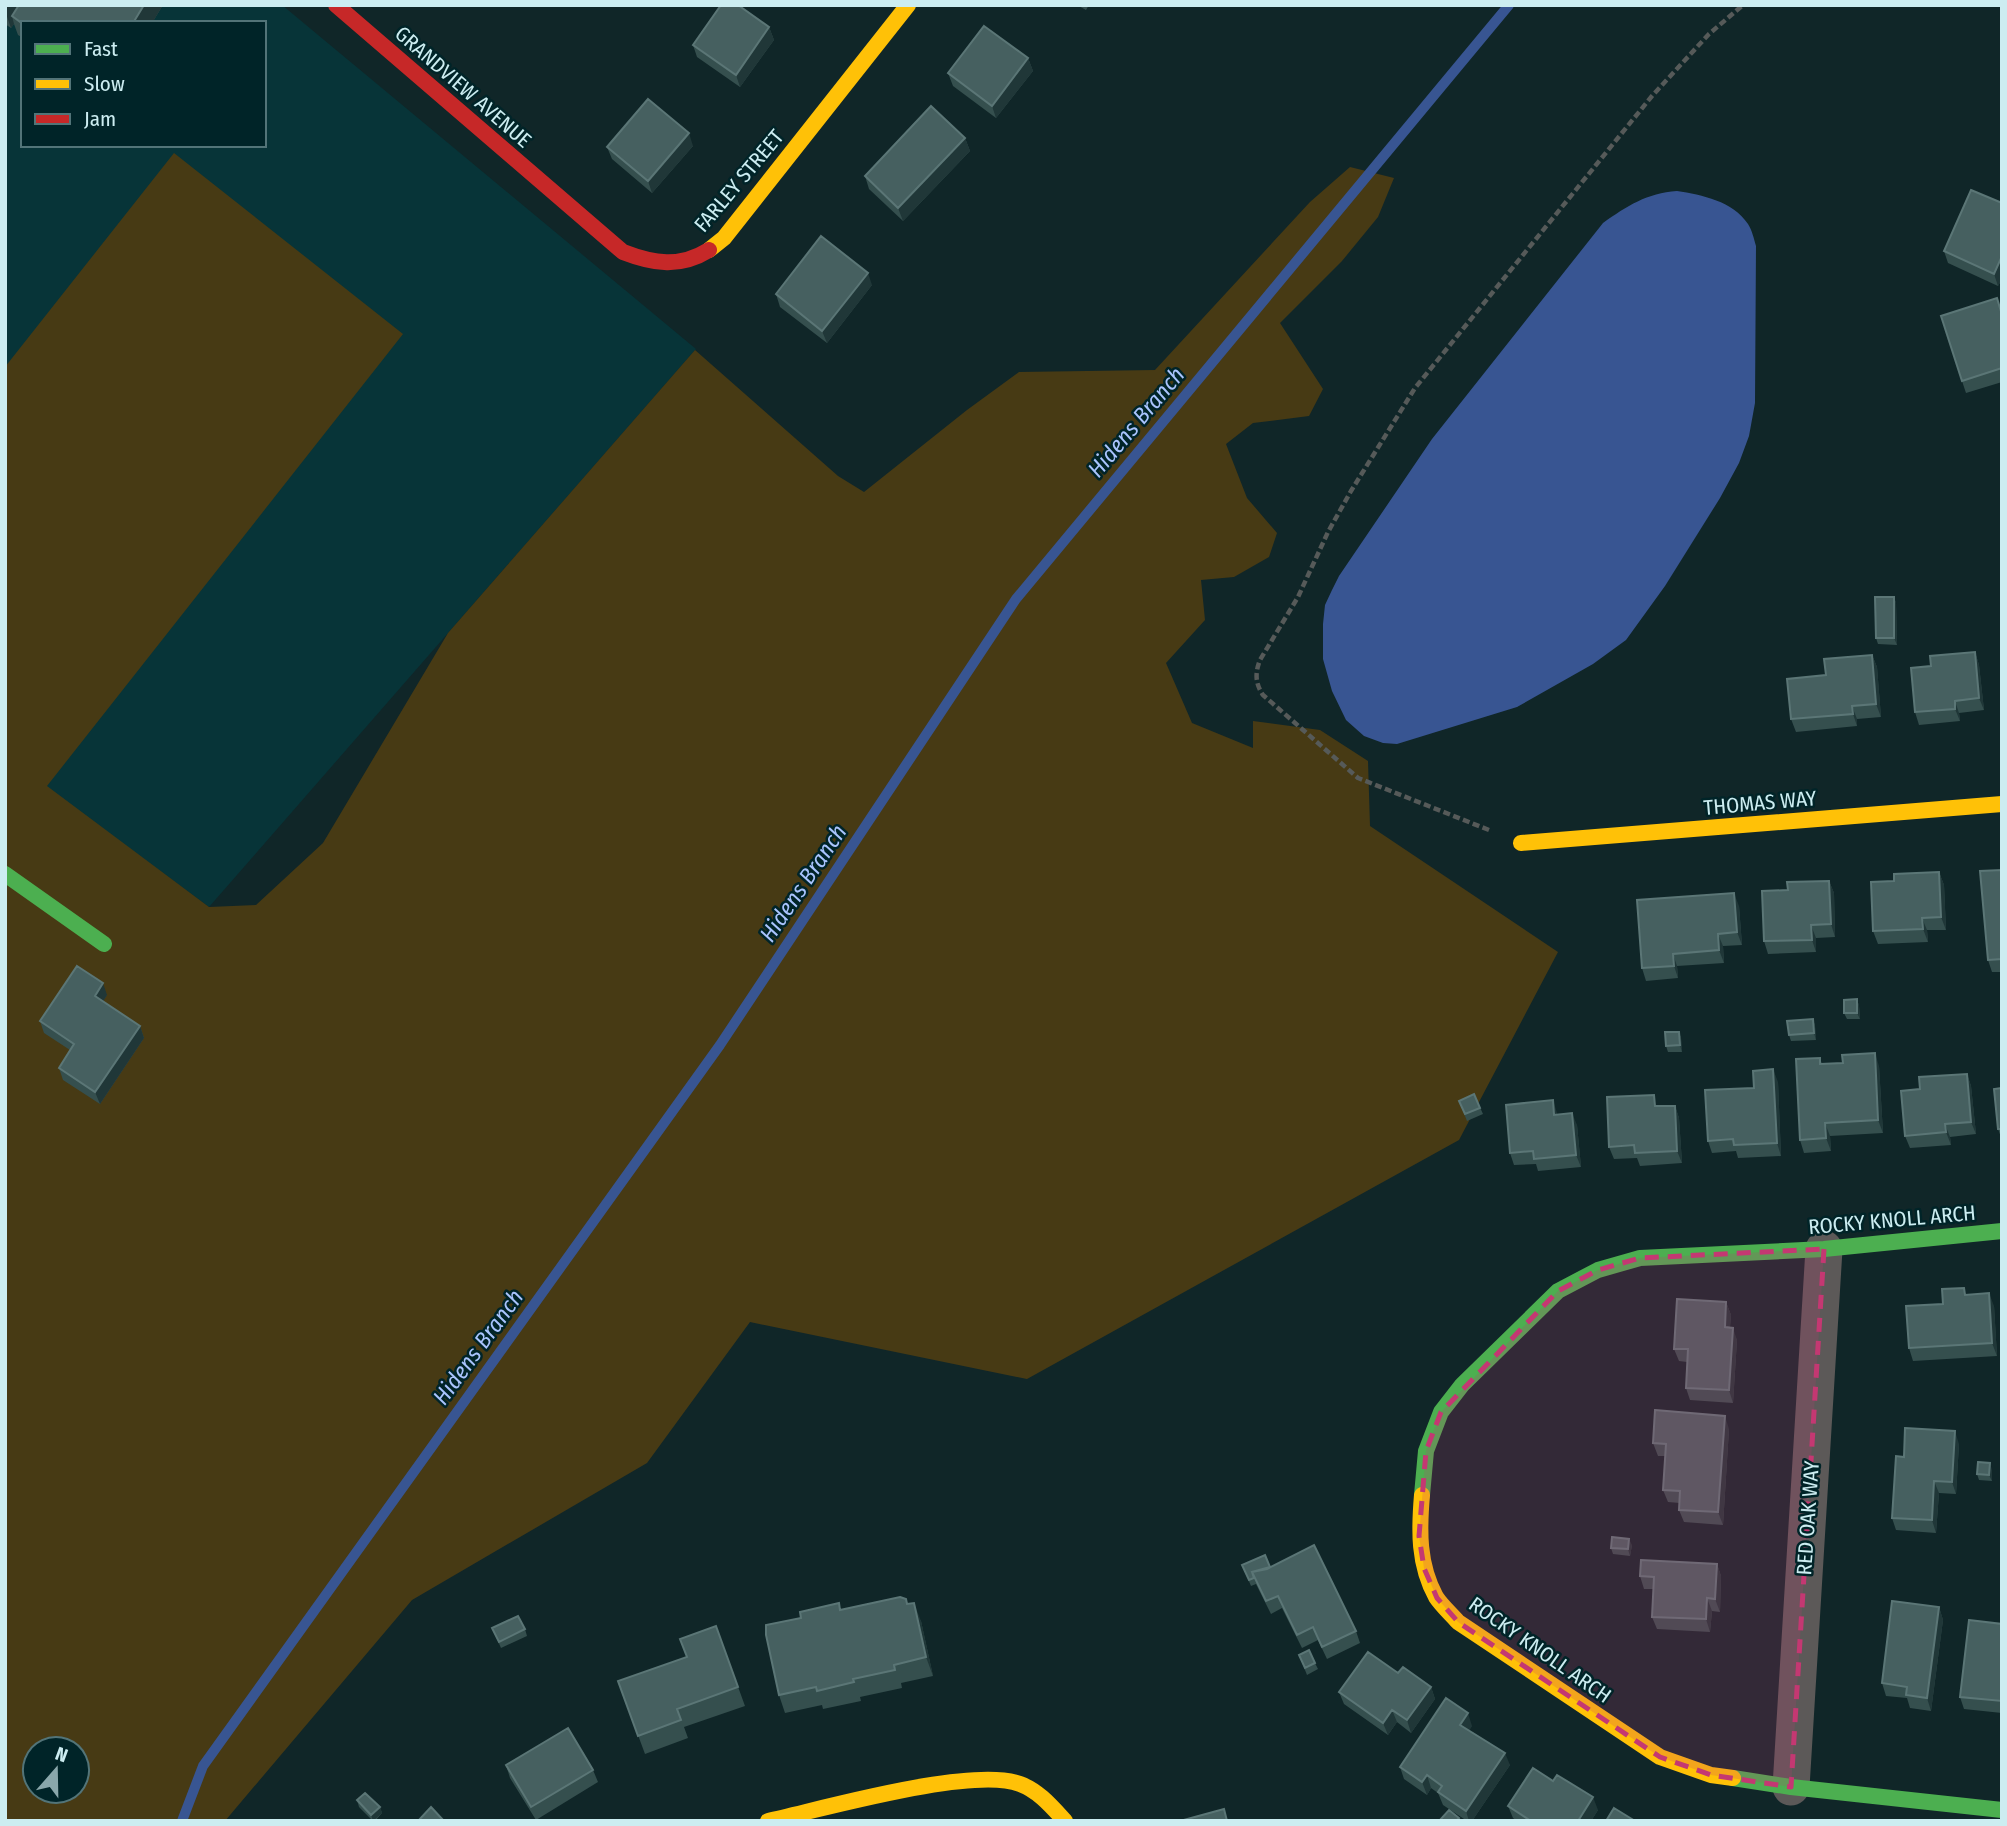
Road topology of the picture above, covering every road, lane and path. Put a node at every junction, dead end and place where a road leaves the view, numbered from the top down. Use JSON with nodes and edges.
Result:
{"nodes":[{"id":1,"x":336,"y":5,"type":"edge"},
{"id":2,"x":908,"y":5,"type":"edge"},
{"id":3,"x":1743,"y":5,"type":"edge"},
{"id":4,"x":562,"y":200,"type":"joint"},
{"id":5,"x":2002,"y":804,"type":"edge"},
{"id":6,"x":1521,"y":843,"type":"joint"},
{"id":7,"x":5,"y":874,"type":"edge"},
{"id":8,"x":104,"y":944,"type":"dead end"},
{"id":9,"x":2002,"y":1231,"type":"edge"},
{"id":10,"x":1824,"y":1249,"type":"junction"},
{"id":11,"x":1791,"y":1787,"type":"junction"},
{"id":12,"x":2002,"y":1810,"type":"edge"},
{"id":13,"x":768,"y":1821,"type":"edge"},
{"id":14,"x":1065,"y":1821,"type":"edge"}],
"edges":[{"from":1,"to":4,"type":"street","name":"GRANDVIEW AVENUE"},
{"from":2,"to":4,"type":"street","name":"FARLEY STREET"},
{"from":3,"to":6,"type":"path"},
{"from":5,"to":6,"type":"street","name":"THOMAS WAY"},
{"from":7,"to":8,"type":"street"},
{"from":9,"to":10,"type":"street","name":"ROCKY KNOLL ARCH"},
{"from":10,"to":11,"type":"street","name":"RED OAK WAY"},
{"from":10,"to":11,"type":"street","name":"ROCKY KNOLL ARCH"},
{"from":11,"to":12,"type":"street","name":"ROCKY KNOLL ARCH"},
{"from":13,"to":14,"type":"street"}]}
